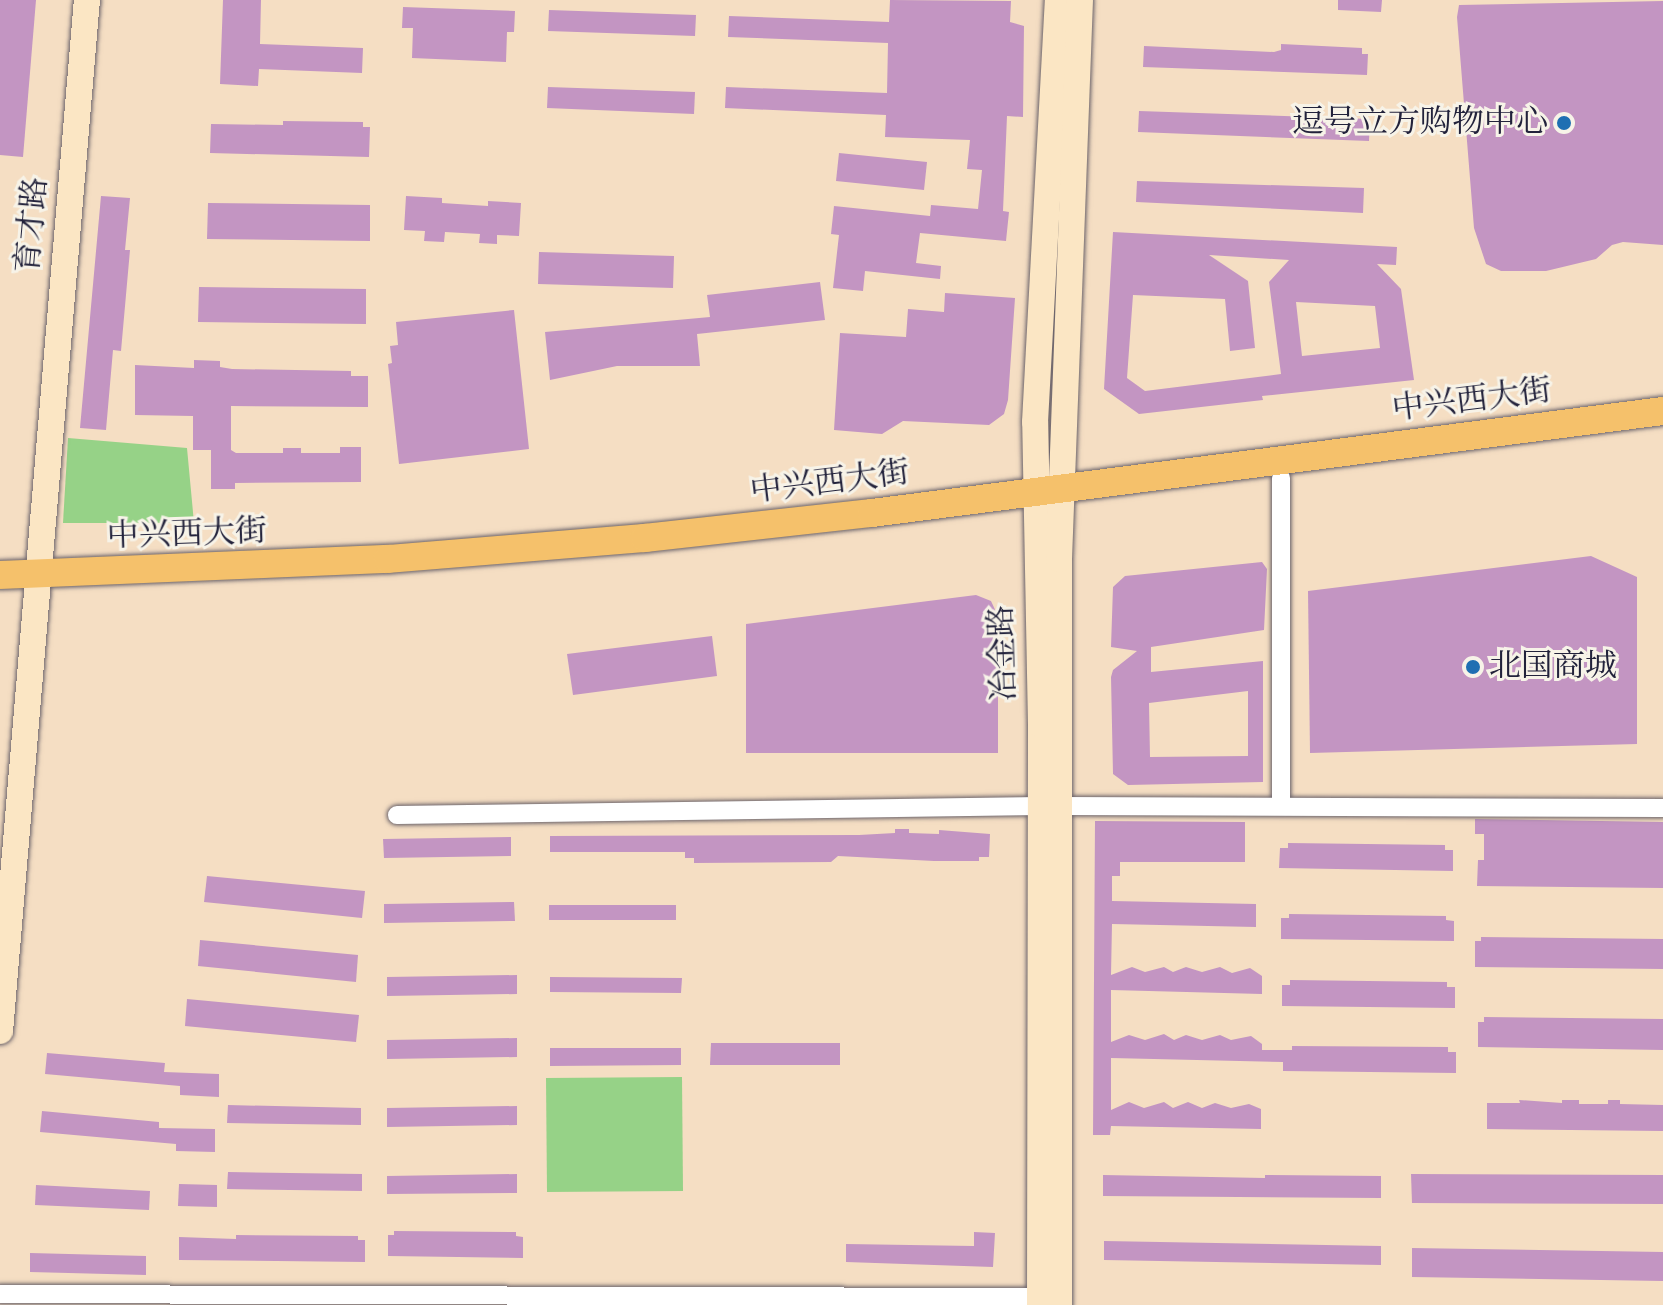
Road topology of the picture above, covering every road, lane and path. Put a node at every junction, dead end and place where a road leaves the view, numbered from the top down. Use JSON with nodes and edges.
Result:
{"nodes":[{"id":1,"x":87,"y":0,"type":"edge"},
{"id":2,"x":1058,"y":0,"type":"edge"},
{"id":3,"x":1080,"y":0,"type":"edge"},
{"id":4,"x":1663,"y":411,"type":"edge"},
{"id":5,"x":1663,"y":429,"type":"edge"},
{"id":6,"x":1281,"y":478,"type":"junction"},
{"id":7,"x":1048,"y":499,"type":"junction"},
{"id":8,"x":0,"y":575,"type":"edge"},
{"id":9,"x":36,"y":583,"type":"junction"},
{"id":10,"x":0,"y":593,"type":"edge"},
{"id":11,"x":1050,"y":806,"type":"junction"},
{"id":12,"x":1281,"y":806,"type":"junction"},
{"id":13,"x":1663,"y":808,"type":"edge"},
{"id":14,"x":397,"y":815,"type":"dead end"},
{"id":15,"x":0,"y":1031,"type":"edge"},
{"id":16,"x":0,"y":1294,"type":"edge"},
{"id":17,"x":1046,"y":1302,"type":"edge"}],
"edges":[{"from":1,"to":9,"type":"street","name":"育才路"},
{"from":2,"to":7,"type":"street","name":"冶金路"},
{"from":3,"to":7,"type":"street","name":"冶金路"},
{"from":4,"to":7,"type":"main road","name":"中兴西大街"},
{"from":5,"to":6,"type":"main road","name":"中兴西大街"},
{"from":6,"to":7,"type":"main road","name":"中兴西大街"},
{"from":6,"to":12,"type":"street"},
{"from":7,"to":9,"type":"main road","name":"中兴西大街"},
{"from":7,"to":11,"type":"street","name":"冶金路"},
{"from":8,"to":9,"type":"main road","name":"中兴西大街"},
{"from":9,"to":10,"type":"main road","name":"中兴西大街"},
{"from":9,"to":15,"type":"street","name":"育才路"},
{"from":11,"to":12,"type":"street"},
{"from":11,"to":14,"type":"street"},
{"from":11,"to":17,"type":"street","name":"冶金路"},
{"from":12,"to":13,"type":"street"},
{"from":16,"to":17,"type":"street"}]}
